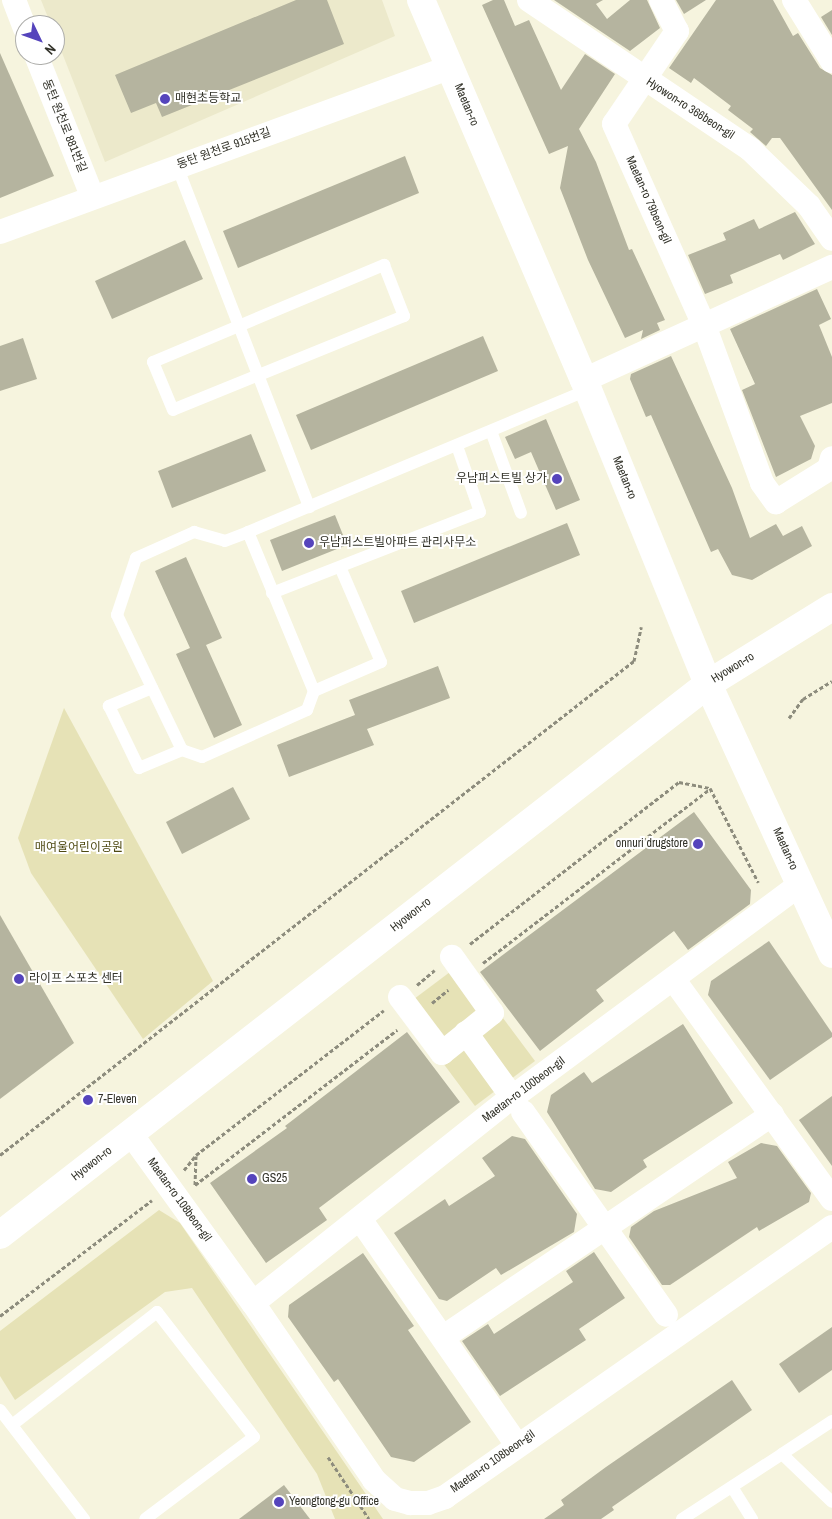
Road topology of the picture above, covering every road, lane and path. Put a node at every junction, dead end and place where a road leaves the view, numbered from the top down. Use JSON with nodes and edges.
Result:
{"nodes":[{"id":1,"x":14,"y":0,"type":"edge"},
{"id":2,"x":420,"y":0,"type":"edge"},
{"id":3,"x":529,"y":0,"type":"edge"},
{"id":4,"x":661,"y":0,"type":"edge"},
{"id":5,"x":794,"y":0,"type":"edge"},
{"id":6,"x":20,"y":15,"type":"edge"},
{"id":7,"x":832,"y":61,"type":"edge"},
{"id":8,"x":40,"y":65,"type":"edge"},
{"id":9,"x":450,"y":67,"type":"junction"},
{"id":10,"x":644,"y":79,"type":"junction"},
{"id":11,"x":177,"y":166,"type":"junction"},
{"id":12,"x":92,"y":196,"type":"junction"},
{"id":13,"x":0,"y":232,"type":"edge"},
{"id":14,"x":832,"y":239,"type":"edge"},
{"id":15,"x":832,"y":267,"type":"edge"},
{"id":16,"x":704,"y":325,"type":"junction"},
{"id":17,"x":240,"y":327,"type":"junction"},
{"id":18,"x":259,"y":377,"type":"junction"},
{"id":19,"x":586,"y":386,"type":"junction"},
{"id":20,"x":491,"y":431,"type":"junction"},
{"id":21,"x":457,"y":446,"type":"junction"},
{"id":22,"x":832,"y":458,"type":"edge"},
{"id":23,"x":309,"y":506,"type":"junction"},
{"id":24,"x":521,"y":513,"type":"dead end"},
{"id":25,"x":248,"y":532,"type":"junction"},
{"id":26,"x":340,"y":567,"type":"junction"},
{"id":27,"x":272,"y":593,"type":"junction"},
{"id":28,"x":832,"y":607,"type":"edge"},
{"id":29,"x":641,"y":627,"type":"dead end"},
{"id":30,"x":832,"y":680,"type":"edge"},
{"id":31,"x":708,"y":684,"type":"junction"},
{"id":32,"x":152,"y":688,"type":"junction"},
{"id":33,"x":314,"y":691,"type":"junction"},
{"id":34,"x":789,"y":718,"type":"dead end"},
{"id":35,"x":182,"y":750,"type":"junction"},
{"id":36,"x":801,"y":884,"type":"junction"},
{"id":37,"x":832,"y":954,"type":"edge"},
{"id":38,"x":452,"y":957,"type":"dead end"},
{"id":39,"x":674,"y":980,"type":"junction"},
{"id":40,"x":400,"y":997,"type":"dead end"},
{"id":41,"x":466,"y":1033,"type":"junction"},
{"id":42,"x":505,"y":1086,"type":"dead end"},
{"id":43,"x":523,"y":1112,"type":"dead end"},
{"id":44,"x":772,"y":1115,"type":"junction"},
{"id":45,"x":131,"y":1134,"type":"junction"},
{"id":46,"x":0,"y":1155,"type":"edge"},
{"id":47,"x":196,"y":1155,"type":"dead end"},
{"id":48,"x":195,"y":1185,"type":"dead end"},
{"id":49,"x":832,"y":1199,"type":"edge"},
{"id":50,"x":360,"y":1219,"type":"junction"},
{"id":51,"x":832,"y":1227,"type":"edge"},
{"id":52,"x":605,"y":1228,"type":"junction"},
{"id":53,"x":0,"y":1235,"type":"edge"},
{"id":54,"x":253,"y":1303,"type":"junction"},
{"id":55,"x":666,"y":1315,"type":"dead end"},
{"id":56,"x":444,"y":1336,"type":"junction"},
{"id":57,"x":0,"y":1410,"type":"edge"},
{"id":58,"x":832,"y":1421,"type":"edge"},
{"id":59,"x":12,"y":1425,"type":"junction"},
{"id":60,"x":517,"y":1445,"type":"junction"},
{"id":61,"x":782,"y":1454,"type":"junction"},
{"id":62,"x":732,"y":1487,"type":"junction"},
{"id":63,"x":382,"y":1490,"type":"junction"},
{"id":64,"x":832,"y":1502,"type":"edge"},
{"id":65,"x":84,"y":1519,"type":"edge"},
{"id":66,"x":145,"y":1519,"type":"edge"},
{"id":67,"x":400,"y":1519,"type":"edge"},
{"id":68,"x":682,"y":1519,"type":"edge"},
{"id":69,"x":752,"y":1519,"type":"edge"}],
"edges":[{"from":1,"to":6,"type":"street"},
{"from":2,"to":9,"type":"street","name":"Maetan-ro"},
{"from":3,"to":10,"type":"street","name":"Hyowon-ro 366beon-gil"},
{"from":4,"to":10,"type":"street"},
{"from":5,"to":7,"type":"street"},
{"from":8,"to":12,"type":"street","name":"동탄 원천로 881번길"},
{"from":9,"to":11,"type":"street","name":"동탄 원천로 915번길"},
{"from":9,"to":19,"type":"street","name":"Maetan-ro"},
{"from":10,"to":14,"type":"street","name":"Hyowon-ro 366beon-gil"},
{"from":10,"to":16,"type":"street","name":"Maetan-ro 79beon-gil"},
{"from":11,"to":12,"type":"street","name":"동탄 원천로 915번길"},
{"from":11,"to":17,"type":"lane"},
{"from":12,"to":13,"type":"street","name":"동탄 원천로 915번길"},
{"from":15,"to":16,"type":"street"},
{"from":16,"to":19,"type":"street"},
{"from":16,"to":22,"type":"street","name":"Maetan-ro 79beon-gil"},
{"from":17,"to":18,"type":"lane"},
{"from":17,"to":18,"type":"lane"},
{"from":17,"to":18,"type":"lane"},
{"from":18,"to":23,"type":"lane"},
{"from":19,"to":20,"type":"lane"},
{"from":19,"to":31,"type":"street","name":"Maetan-ro"},
{"from":20,"to":21,"type":"lane"},
{"from":20,"to":24,"type":"lane"},
{"from":21,"to":23,"type":"lane"},
{"from":21,"to":26,"type":"lane"},
{"from":23,"to":25,"type":"lane"},
{"from":25,"to":27,"type":"lane"},
{"from":25,"to":32,"type":"lane"},
{"from":26,"to":27,"type":"lane"},
{"from":26,"to":33,"type":"lane"},
{"from":27,"to":33,"type":"lane"},
{"from":28,"to":31,"type":"street","name":"Hyowon-ro"},
{"from":29,"to":46,"type":"path"},
{"from":30,"to":34,"type":"path"},
{"from":31,"to":36,"type":"street","name":"Maetan-ro"},
{"from":31,"to":45,"type":"street","name":"Hyowon-ro"},
{"from":32,"to":35,"type":"lane"},
{"from":32,"to":35,"type":"lane"},
{"from":33,"to":35,"type":"lane"},
{"from":36,"to":37,"type":"street","name":"Maetan-ro"},
{"from":36,"to":39,"type":"street","name":"Maetan-ro 100beon-gil"},
{"from":38,"to":41,"type":"street"},
{"from":39,"to":44,"type":"street"},
{"from":39,"to":50,"type":"street","name":"Maetan-ro 100beon-gil"},
{"from":40,"to":41,"type":"street"},
{"from":41,"to":42,"type":"street"},
{"from":43,"to":52,"type":"street"},
{"from":44,"to":49,"type":"street"},
{"from":44,"to":52,"type":"street"},
{"from":45,"to":53,"type":"street","name":"Hyowon-ro"},
{"from":45,"to":54,"type":"street","name":"Maetan-ro 108beon-gil"},
{"from":47,"to":48,"type":"path"},
{"from":50,"to":54,"type":"street","name":"Maetan-ro 100beon-gil"},
{"from":50,"to":56,"type":"street"},
{"from":51,"to":60,"type":"street","name":"Maetan-ro 108beon-gil"},
{"from":52,"to":55,"type":"street"},
{"from":52,"to":56,"type":"street"},
{"from":54,"to":63,"type":"street","name":"Maetan-ro 108beon-gil"},
{"from":56,"to":60,"type":"street"},
{"from":57,"to":59,"type":"lane"},
{"from":58,"to":61,"type":"lane"},
{"from":59,"to":65,"type":"lane"},
{"from":59,"to":66,"type":"lane"},
{"from":60,"to":63,"type":"street","name":"Maetan-ro 108beon-gil"},
{"from":61,"to":62,"type":"lane"},
{"from":61,"to":64,"type":"lane"},
{"from":62,"to":68,"type":"lane"},
{"from":62,"to":69,"type":"lane"},
{"from":63,"to":67,"type":"street"}]}
